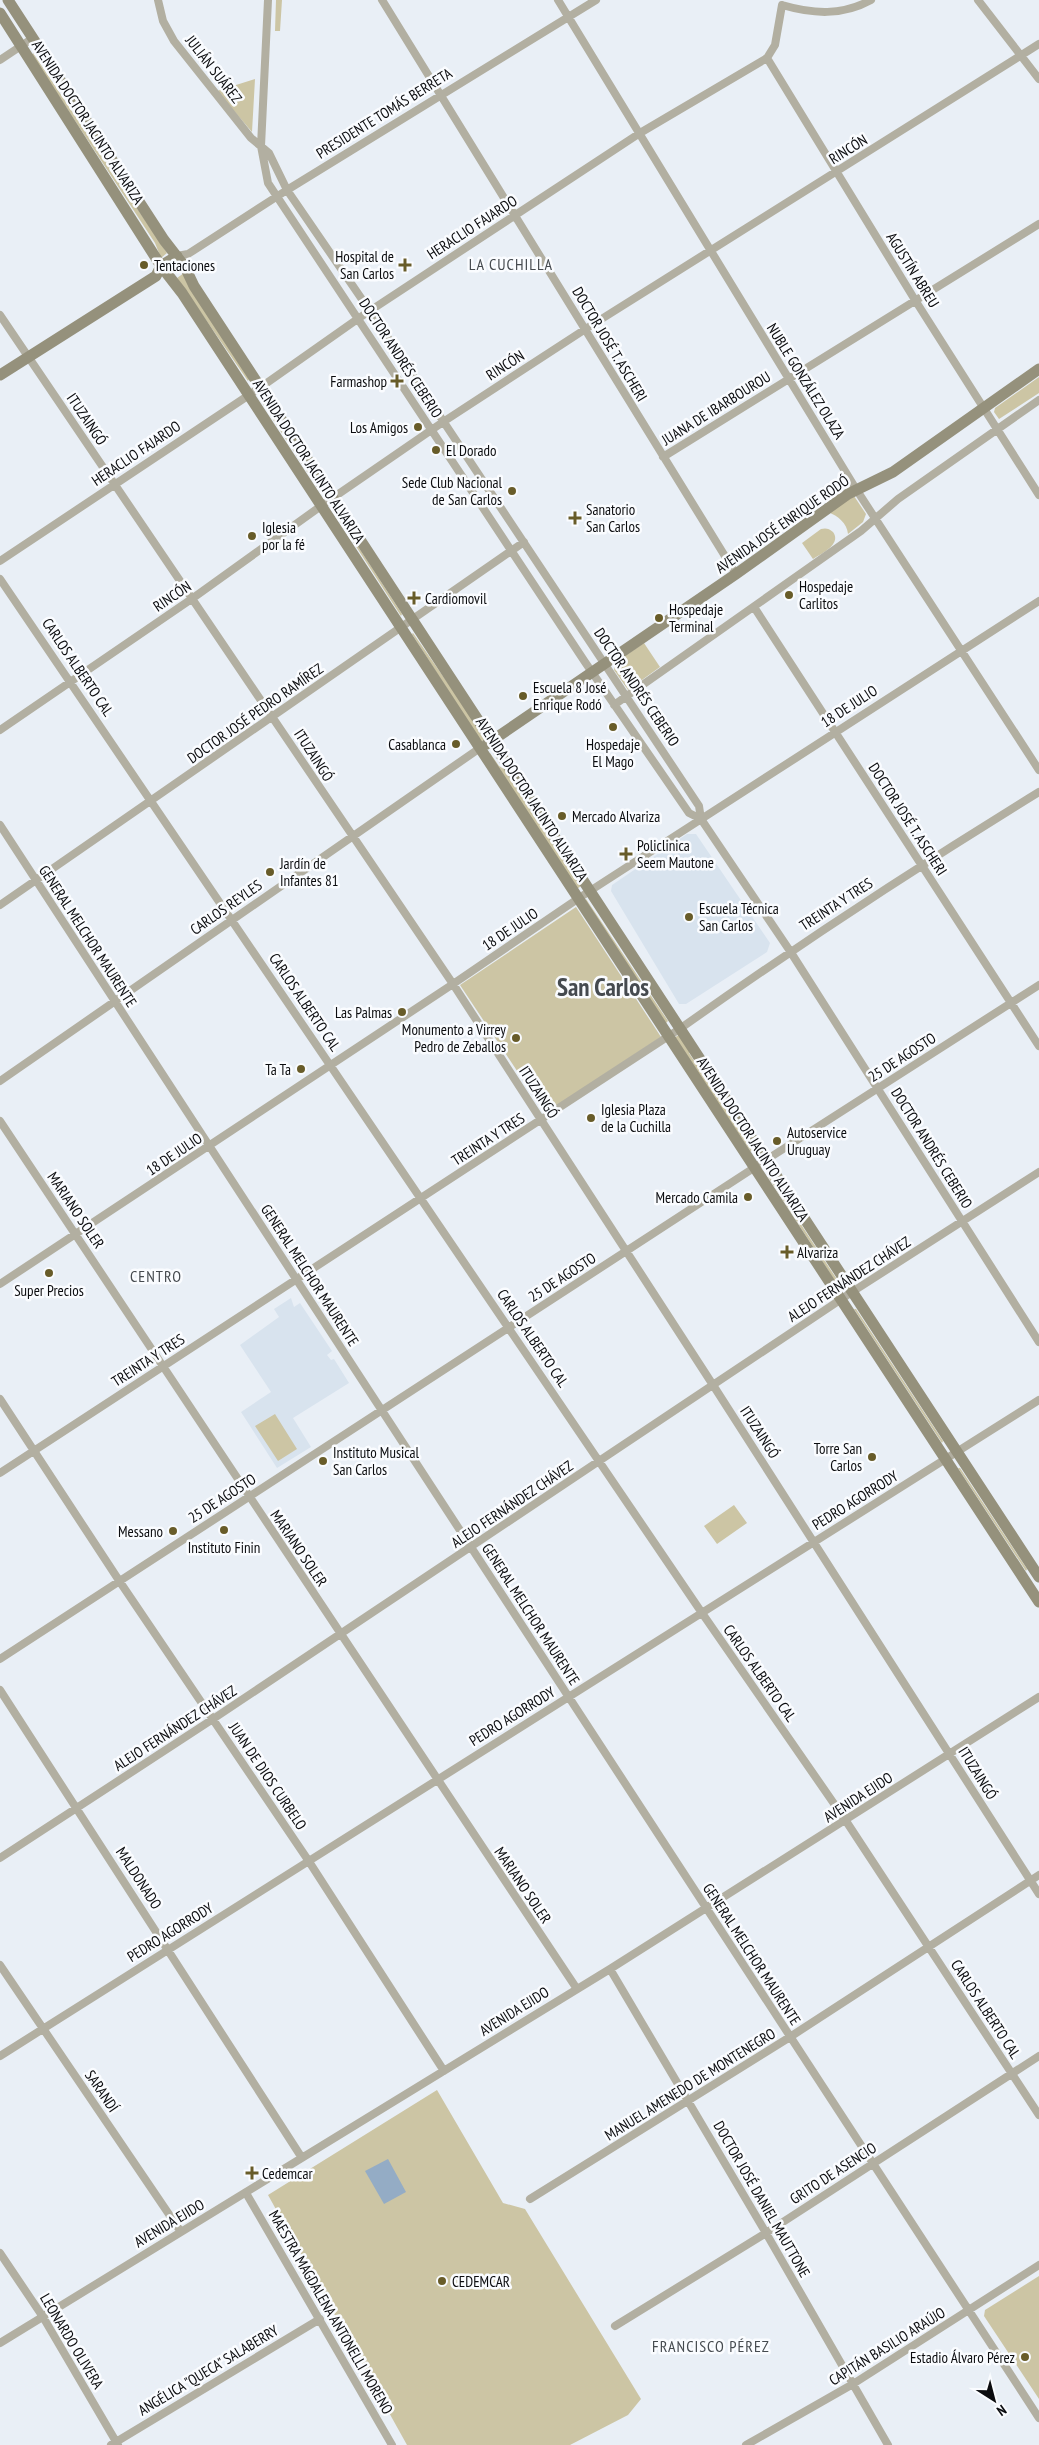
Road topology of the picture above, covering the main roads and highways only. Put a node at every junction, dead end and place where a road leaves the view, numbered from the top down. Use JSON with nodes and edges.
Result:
{"nodes":[{"id":1,"x":8,"y":0,"type":"edge"},
{"id":2,"x":0,"y":13,"type":"edge"},
{"id":3,"x":183,"y":255,"type":"junction"},
{"id":4,"x":185,"y":266,"type":"junction"},
{"id":5,"x":159,"y":271,"type":"junction"},
{"id":6,"x":169,"y":277,"type":"junction"},
{"id":7,"x":1039,"y":369,"type":"edge"},
{"id":8,"x":0,"y":375,"type":"edge"},
{"id":9,"x":592,"y":672,"type":"joint"},
{"id":10,"x":492,"y":740,"type":"junction"},
{"id":11,"x":480,"y":748,"type":"junction"},
{"id":12,"x":1039,"y":1578,"type":"edge"},
{"id":13,"x":1039,"y":1602,"type":"edge"}],
"edges":[{"from":1,"to":3,"type":"main road","name":"AVENIDA DOCTOR JACINTO ALVARIZA"},
{"from":2,"to":5,"type":"main road","name":"AVENIDA DOCTOR JACINTO ALVARIZA"},
{"from":3,"to":4,"type":"main road","name":"AVENIDA DOCTOR JACINTO ALVARIZA"},
{"from":3,"to":5,"type":"main road","name":"PRESIDENTE TOMÁS BERRETA"},
{"from":4,"to":6,"type":"main road"},
{"from":4,"to":10,"type":"main road","name":"AVENIDA DOCTOR JACINTO ALVARIZA"},
{"from":5,"to":6,"type":"main road","name":"AVENIDA DOCTOR JACINTO ALVARIZA"},
{"from":5,"to":8,"type":"main road","name":"PRESIDENTE TOMÁS BERRETA"},
{"from":6,"to":11,"type":"main road","name":"AVENIDA DOCTOR JACINTO ALVARIZA"},
{"from":7,"to":9,"type":"main road","name":"AVENIDA JOSÉ ENRIQUE RODÓ"},
{"from":9,"to":10,"type":"main road","name":"CARLOS REYLES"},
{"from":10,"to":11,"type":"main road","name":"CARLOS REYLES"},
{"from":10,"to":12,"type":"main road","name":"AVENIDA DOCTOR JACINTO ALVARIZA"},
{"from":11,"to":13,"type":"main road","name":"AVENIDA DOCTOR JACINTO ALVARIZA"}]}
